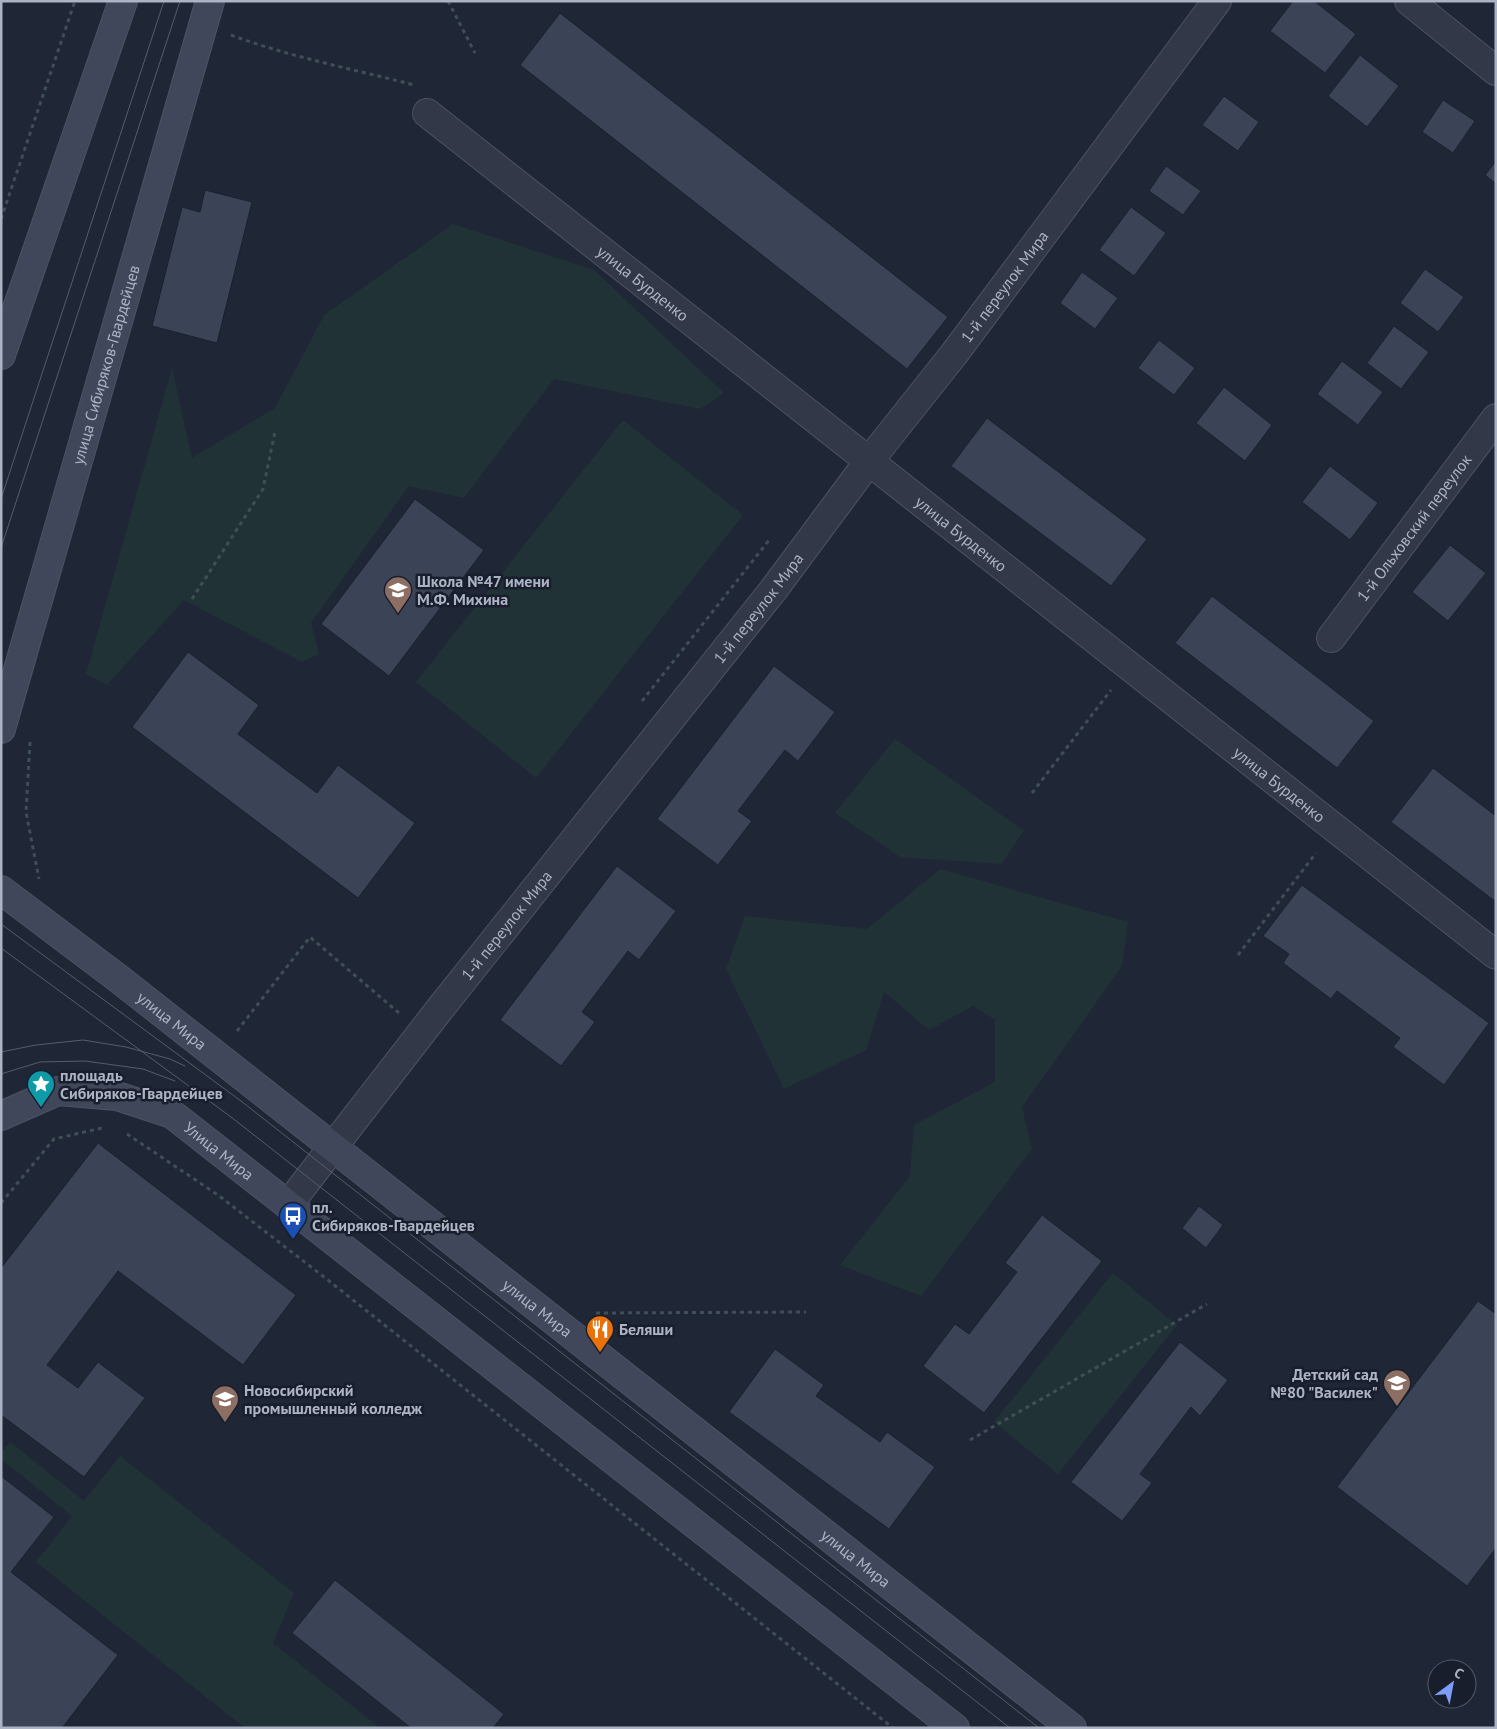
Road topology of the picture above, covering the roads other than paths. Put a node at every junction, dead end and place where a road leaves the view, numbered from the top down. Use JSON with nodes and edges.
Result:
{"nodes":[{"id":1,"x":123,"y":1,"type":"edge"},
{"id":2,"x":210,"y":1,"type":"edge"},
{"id":3,"x":1217,"y":1,"type":"edge"},
{"id":4,"x":1409,"y":1,"type":"edge"},
{"id":5,"x":1496,"y":71,"type":"edge"},
{"id":6,"x":427,"y":113,"type":"dead end"},
{"id":7,"x":1,"y":355,"type":"edge"},
{"id":8,"x":1496,"y":418,"type":"edge"},
{"id":9,"x":869,"y":461,"type":"junction"},
{"id":10,"x":1331,"y":638,"type":"dead end"},
{"id":11,"x":1,"y":729,"type":"edge"},
{"id":12,"x":1,"y":890,"type":"edge"},
{"id":13,"x":1496,"y":955,"type":"edge"},
{"id":14,"x":1,"y":1116,"type":"edge"},
{"id":15,"x":334,"y":1148,"type":"junction"},
{"id":16,"x":288,"y":1205,"type":"junction"},
{"id":17,"x":955,"y":1728,"type":"edge"},
{"id":18,"x":1072,"y":1728,"type":"edge"}],
"edges":[{"from":1,"to":7,"type":"street"},
{"from":2,"to":11,"type":"street","name":"улица Сибиряков-Гвардейцев"},
{"from":3,"to":9,"type":"street","name":"1-й переулок Мира"},
{"from":4,"to":5,"type":"street"},
{"from":6,"to":9,"type":"street","name":"улица Бурденко"},
{"from":8,"to":10,"type":"street","name":"1-й Ольховский переулок"},
{"from":9,"to":13,"type":"street","name":"улица Бурденко"},
{"from":9,"to":15,"type":"street","name":"1-й переулок Мира"},
{"from":12,"to":15,"type":"street","name":"улица Мира"},
{"from":14,"to":16,"type":"street","name":"Улица Мира"},
{"from":15,"to":16,"type":"street","name":"1-й переулок Мира"},
{"from":15,"to":18,"type":"street","name":"улица Мира"},
{"from":16,"to":17,"type":"street"}]}
